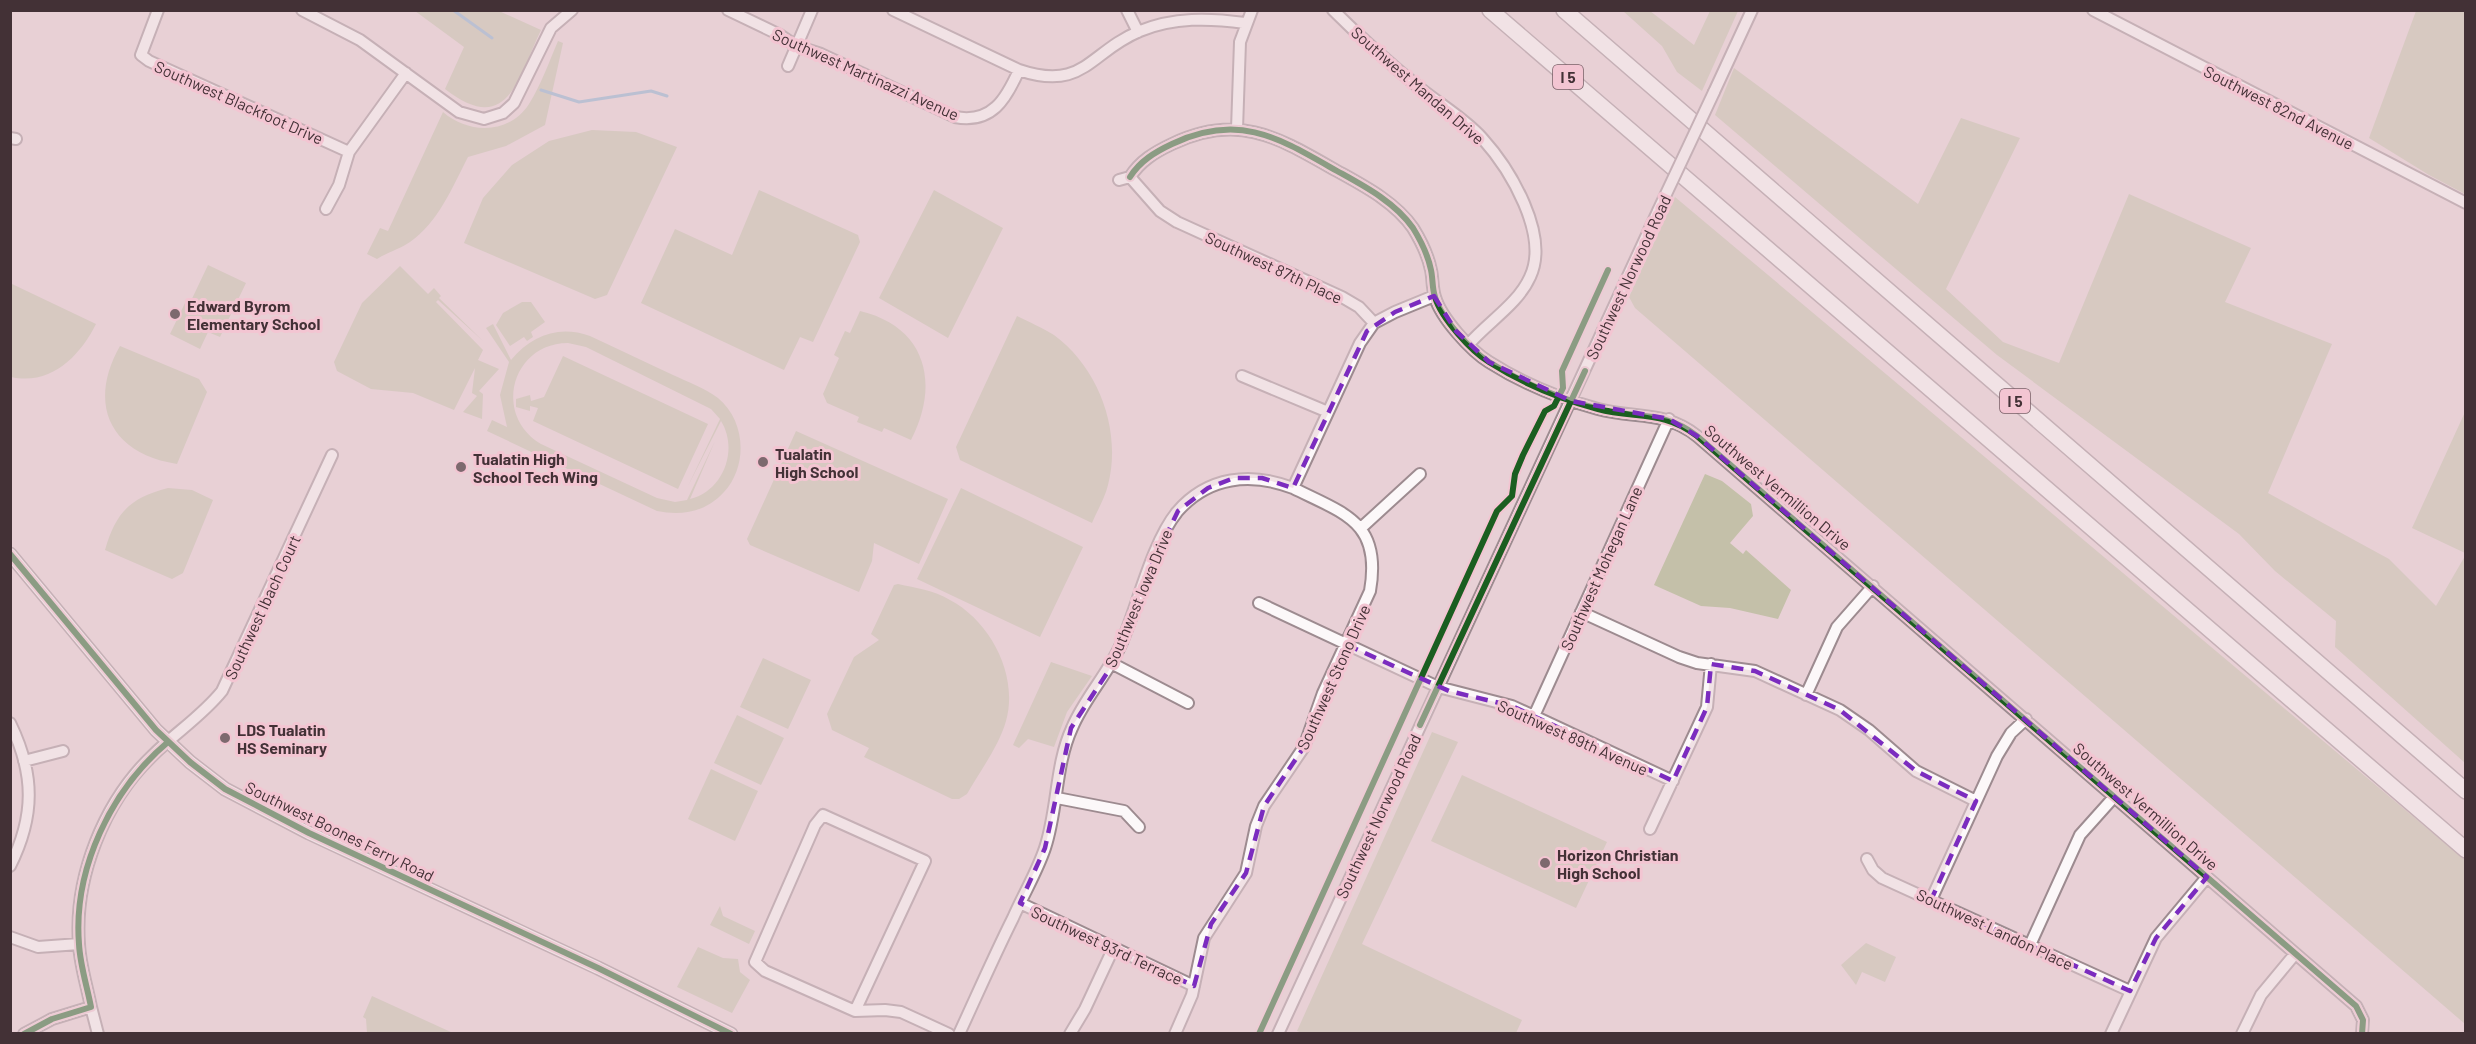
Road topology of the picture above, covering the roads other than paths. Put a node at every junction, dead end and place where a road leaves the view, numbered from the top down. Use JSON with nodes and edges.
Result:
{"nodes":[{"id":1,"x":158,"y":10,"type":"edge"},
{"id":2,"x":302,"y":10,"type":"edge"},
{"id":3,"x":572,"y":10,"type":"edge"},
{"id":4,"x":728,"y":10,"type":"edge"},
{"id":5,"x":812,"y":10,"type":"edge"},
{"id":6,"x":893,"y":10,"type":"edge"},
{"id":7,"x":1127,"y":10,"type":"edge"},
{"id":8,"x":1252,"y":10,"type":"edge"},
{"id":9,"x":1333,"y":10,"type":"edge"},
{"id":10,"x":1490,"y":10,"type":"edge"},
{"id":11,"x":1564,"y":10,"type":"edge"},
{"id":12,"x":1752,"y":10,"type":"edge"},
{"id":13,"x":2093,"y":10,"type":"edge"},
{"id":14,"x":1245,"y":23,"type":"junction"},
{"id":15,"x":1138,"y":32,"type":"junction"},
{"id":16,"x":796,"y":46,"type":"junction"},
{"id":17,"x":788,"y":66,"type":"dead end"},
{"id":18,"x":1019,"y":70,"type":"junction"},
{"id":19,"x":406,"y":73,"type":"junction"},
{"id":20,"x":1237,"y":129,"type":"junction"},
{"id":21,"x":349,"y":152,"type":"junction"},
{"id":22,"x":1124,"y":179,"type":"joint"},
{"id":23,"x":2466,"y":203,"type":"edge"},
{"id":24,"x":326,"y":209,"type":"dead end"},
{"id":25,"x":1434,"y":296,"type":"junction"},
{"id":26,"x":1374,"y":324,"type":"junction"},
{"id":27,"x":1469,"y":344,"type":"junction"},
{"id":28,"x":1242,"y":376,"type":"dead end"},
{"id":29,"x":1571,"y":401,"type":"junction"},
{"id":30,"x":1328,"y":412,"type":"junction"},
{"id":31,"x":1668,"y":419,"type":"junction"},
{"id":32,"x":332,"y":454,"type":"dead end"},
{"id":33,"x":1420,"y":474,"type":"dead end"},
{"id":34,"x":1293,"y":488,"type":"junction"},
{"id":35,"x":1361,"y":528,"type":"junction"},
{"id":36,"x":10,"y":554,"type":"edge"},
{"id":37,"x":1873,"y":586,"type":"junction"},
{"id":38,"x":1259,"y":603,"type":"dead end"},
{"id":39,"x":1581,"y":612,"type":"junction"},
{"id":40,"x":1345,"y":644,"type":"junction"},
{"id":41,"x":1113,"y":664,"type":"junction"},
{"id":42,"x":1711,"y":664,"type":"junction"},
{"id":43,"x":1438,"y":687,"type":"junction"},
{"id":44,"x":1806,"y":695,"type":"junction"},
{"id":45,"x":1188,"y":703,"type":"dead end"},
{"id":46,"x":1534,"y":716,"type":"junction"},
{"id":47,"x":2026,"y":719,"type":"junction"},
{"id":48,"x":10,"y":723,"type":"edge"},
{"id":49,"x":168,"y":742,"type":"junction"},
{"id":50,"x":63,"y":751,"type":"dead end"},
{"id":51,"x":24,"y":761,"type":"junction"},
{"id":52,"x":1673,"y":781,"type":"junction"},
{"id":53,"x":2466,"y":790,"type":"edge"},
{"id":54,"x":2114,"y":796,"type":"junction"},
{"id":55,"x":1057,"y":798,"type":"junction"},
{"id":56,"x":1976,"y":801,"type":"junction"},
{"id":57,"x":1139,"y":827,"type":"dead end"},
{"id":58,"x":1650,"y":829,"type":"dead end"},
{"id":59,"x":2466,"y":850,"type":"edge"},
{"id":60,"x":1867,"y":859,"type":"dead end"},
{"id":61,"x":10,"y":866,"type":"edge"},
{"id":62,"x":2207,"y":877,"type":"junction"},
{"id":63,"x":1931,"y":900,"type":"junction"},
{"id":64,"x":1020,"y":903,"type":"junction"},
{"id":65,"x":10,"y":937,"type":"edge"},
{"id":66,"x":79,"y":944,"type":"junction"},
{"id":67,"x":2030,"y":945,"type":"junction"},
{"id":68,"x":1113,"y":949,"type":"junction"},
{"id":69,"x":2295,"y":954,"type":"junction"},
{"id":70,"x":1194,"y":986,"type":"junction"},
{"id":71,"x":2130,"y":991,"type":"junction"},
{"id":72,"x":91,"y":1007,"type":"junction"},
{"id":73,"x":855,"y":1011,"type":"junction"},
{"id":74,"x":24,"y":1034,"type":"edge"},
{"id":75,"x":98,"y":1034,"type":"edge"},
{"id":76,"x":732,"y":1034,"type":"edge"},
{"id":77,"x":949,"y":1034,"type":"edge"},
{"id":78,"x":959,"y":1034,"type":"edge"},
{"id":79,"x":1070,"y":1034,"type":"edge"},
{"id":80,"x":1175,"y":1034,"type":"edge"},
{"id":81,"x":1278,"y":1034,"type":"edge"},
{"id":82,"x":2110,"y":1034,"type":"edge"},
{"id":83,"x":2242,"y":1034,"type":"edge"},
{"id":84,"x":2362,"y":1034,"type":"edge"}],
"edges":[{"from":1,"to":21,"type":"street","name":"Southwest Blackfoot Drive"},
{"from":2,"to":19,"type":"street"},
{"from":3,"to":19,"type":"street"},
{"from":4,"to":16,"type":"street","name":"Southwest Martinazzi Avenue"},
{"from":5,"to":16,"type":"street"},
{"from":6,"to":18,"type":"street"},
{"from":7,"to":15,"type":"street"},
{"from":8,"to":14,"type":"street"},
{"from":9,"to":27,"type":"street","name":"Southwest Mandan Drive"},
{"from":10,"to":59,"type":"highway","number":"I 5"},
{"from":11,"to":53,"type":"highway","number":"I 5"},
{"from":12,"to":29,"type":"street","name":"Southwest Norwood Road","bridge":true},
{"from":13,"to":23,"type":"street","name":"Southwest 82nd Avenue"},
{"from":14,"to":15,"type":"street"},
{"from":14,"to":20,"type":"street"},
{"from":15,"to":18,"type":"street"},
{"from":16,"to":17,"type":"street"},
{"from":16,"to":18,"type":"street","name":"Southwest Martinazzi Avenue"},
{"from":19,"to":21,"type":"street"},
{"from":20,"to":22,"type":"street","name":"Southwest Vermillion Drive"},
{"from":20,"to":25,"type":"street","name":"Southwest Vermillion Drive"},
{"from":21,"to":24,"type":"street"},
{"from":22,"to":26,"type":"street","name":"Southwest 87th Place"},
{"from":25,"to":26,"type":"street"},
{"from":25,"to":27,"type":"street","name":"Southwest Vermillion Drive"},
{"from":26,"to":30,"type":"street"},
{"from":27,"to":29,"type":"street","name":"Southwest Vermillion Drive"},
{"from":28,"to":30,"type":"street"},
{"from":29,"to":31,"type":"street","name":"Southwest Vermillion Drive"},
{"from":29,"to":43,"type":"street","name":"Southwest Norwood Road"},
{"from":30,"to":34,"type":"street"},
{"from":31,"to":37,"type":"street","name":"Southwest Vermillion Drive"},
{"from":31,"to":39,"type":"street","name":"Southwest Mohegan Lane"},
{"from":32,"to":49,"type":"street","name":"Southwest Ibach Court"},
{"from":33,"to":35,"type":"street"},
{"from":34,"to":35,"type":"street"},
{"from":34,"to":41,"type":"street","name":"Southwest Iowa Drive"},
{"from":35,"to":40,"type":"street","name":"Southwest Stono Drive"},
{"from":36,"to":49,"type":"main road","name":"Southwest Boones Ferry Road"},
{"from":37,"to":44,"type":"street"},
{"from":37,"to":47,"type":"street","name":"Southwest Vermillion Drive"},
{"from":38,"to":40,"type":"street","name":"Southwest 89th Avenue"},
{"from":39,"to":42,"type":"street"},
{"from":39,"to":46,"type":"street","name":"Southwest Mohegan Lane"},
{"from":40,"to":43,"type":"street","name":"Southwest 89th Avenue"},
{"from":40,"to":70,"type":"street","name":"Southwest Stono Drive"},
{"from":41,"to":45,"type":"street"},
{"from":41,"to":55,"type":"street","name":"Southwest Iowa Drive"},
{"from":42,"to":44,"type":"street"},
{"from":42,"to":52,"type":"street"},
{"from":43,"to":46,"type":"street","name":"Southwest 89th Avenue"},
{"from":43,"to":81,"type":"street","name":"Southwest Norwood Road"},
{"from":44,"to":56,"type":"street"},
{"from":46,"to":52,"type":"street","name":"Southwest 89th Avenue"},
{"from":47,"to":54,"type":"street","name":"Southwest Vermillion Drive"},
{"from":47,"to":56,"type":"street"},
{"from":48,"to":51,"type":"street"},
{"from":49,"to":66,"type":"street","name":"Southwest Ibach Court"},
{"from":49,"to":76,"type":"main road","name":"Southwest Boones Ferry Road"},
{"from":50,"to":51,"type":"street"},
{"from":51,"to":61,"type":"street"},
{"from":52,"to":58,"type":"street"},
{"from":54,"to":62,"type":"street","name":"Southwest Vermillion Drive"},
{"from":54,"to":67,"type":"street"},
{"from":55,"to":57,"type":"street"},
{"from":55,"to":64,"type":"street","name":"Southwest Iowa Drive"},
{"from":56,"to":63,"type":"street"},
{"from":60,"to":63,"type":"street","name":"Southwest Landon Place"},
{"from":62,"to":69,"type":"street","name":"Southwest Vermillion Drive"},
{"from":62,"to":71,"type":"street"},
{"from":63,"to":67,"type":"street","name":"Southwest Landon Place"},
{"from":64,"to":68,"type":"street","name":"Southwest 93rd Terrace"},
{"from":64,"to":78,"type":"street","name":"Southwest Iowa Drive"},
{"from":65,"to":66,"type":"street"},
{"from":66,"to":72,"type":"street","name":"Southwest Ibach Court"},
{"from":67,"to":71,"type":"street","name":"Southwest Landon Place"},
{"from":68,"to":70,"type":"street","name":"Southwest 93rd Terrace"},
{"from":68,"to":79,"type":"street"},
{"from":69,"to":83,"type":"street"},
{"from":69,"to":84,"type":"street","name":"Southwest Vermillion Drive"},
{"from":70,"to":80,"type":"street","name":"Southwest Stono Drive"},
{"from":71,"to":82,"type":"street"},
{"from":72,"to":74,"type":"street"},
{"from":72,"to":75,"type":"street","name":"Southwest Ibach Court"},
{"from":73,"to":73,"type":"street"},
{"from":73,"to":77,"type":"street"}]}
